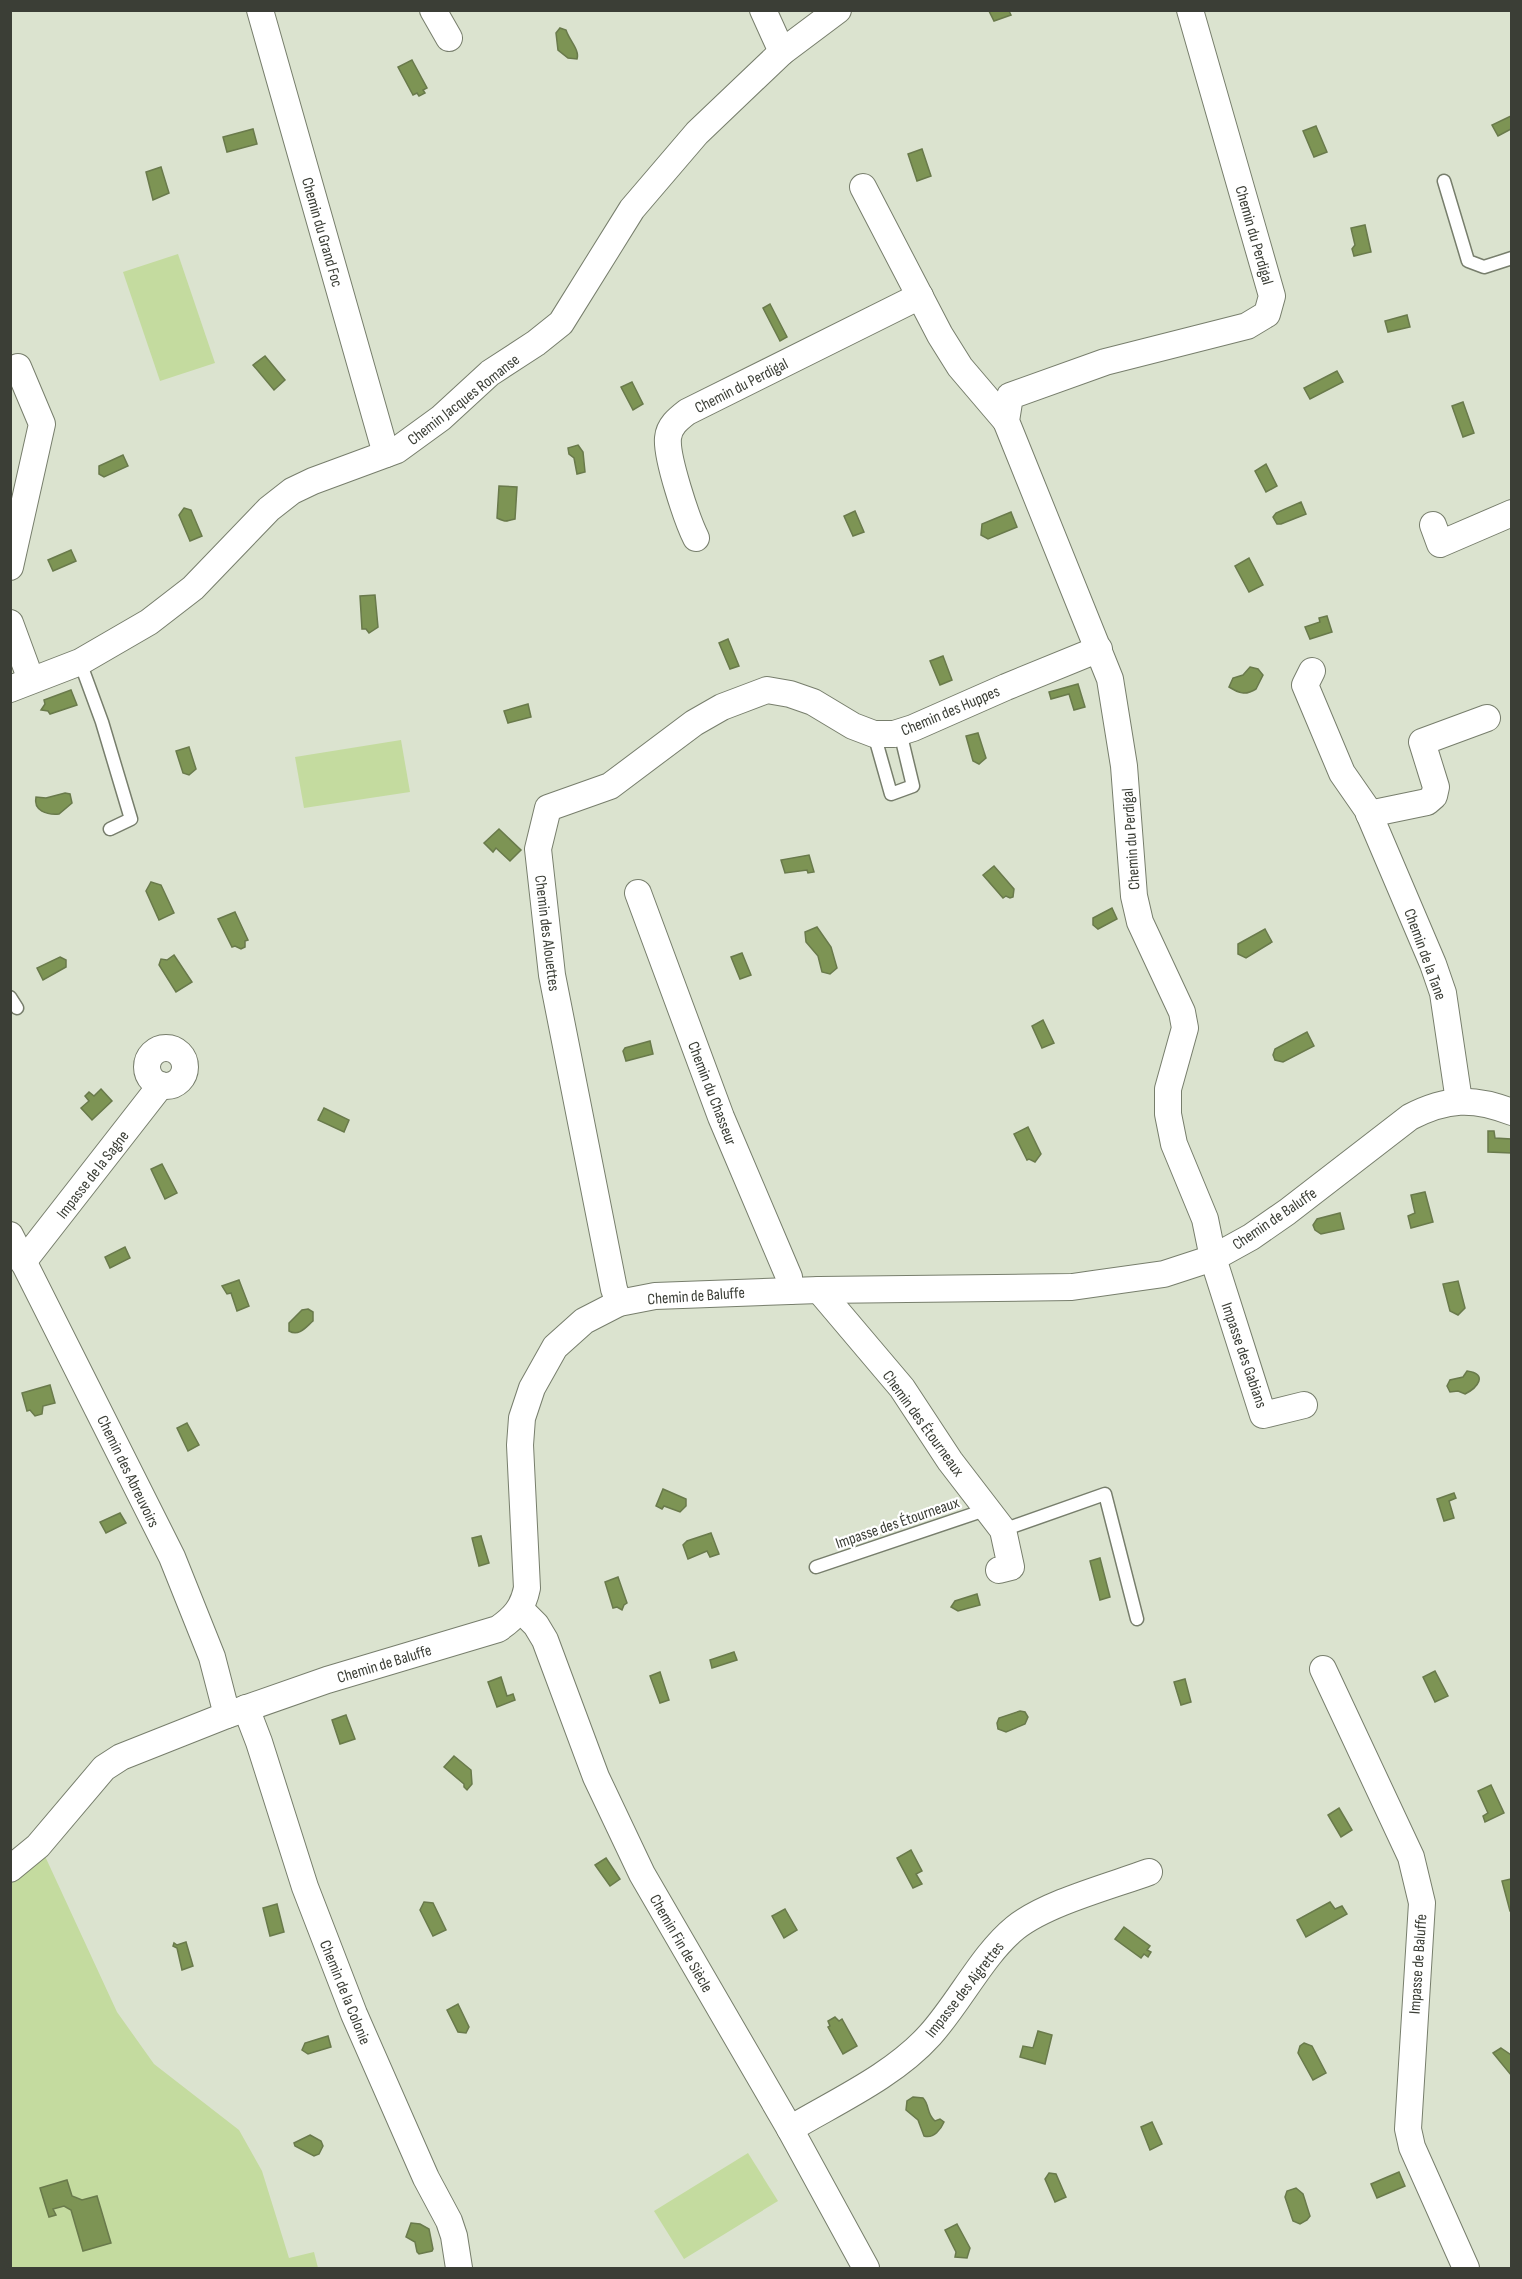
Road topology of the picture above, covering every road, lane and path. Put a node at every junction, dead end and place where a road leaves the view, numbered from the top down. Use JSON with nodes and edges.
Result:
{"nodes":[{"id":1,"x":260,"y":10,"type":"edge"},
{"id":2,"x":433,"y":10,"type":"edge"},
{"id":3,"x":763,"y":10,"type":"edge"},
{"id":4,"x":838,"y":10,"type":"edge"},
{"id":5,"x":1190,"y":10,"type":"edge"},
{"id":6,"x":449,"y":38,"type":"dead end"},
{"id":7,"x":782,"y":52,"type":"junction"},
{"id":8,"x":1444,"y":181,"type":"dead end"},
{"id":9,"x":863,"y":187,"type":"dead end"},
{"id":10,"x":1512,"y":258,"type":"edge"},
{"id":11,"x":920,"y":296,"type":"junction"},
{"id":12,"x":18,"y":367,"type":"dead end"},
{"id":13,"x":1006,"y":421,"type":"junction"},
{"id":14,"x":386,"y":454,"type":"junction"},
{"id":15,"x":1512,"y":513,"type":"edge"},
{"id":16,"x":1433,"y":525,"type":"dead end"},
{"id":17,"x":696,"y":538,"type":"dead end"},
{"id":18,"x":10,"y":567,"type":"edge"},
{"id":19,"x":10,"y":623,"type":"edge"},
{"id":20,"x":1099,"y":649,"type":"junction"},
{"id":21,"x":80,"y":662,"type":"junction"},
{"id":22,"x":1312,"y":671,"type":"dead end"},
{"id":23,"x":21,"y":684,"type":"edge"},
{"id":24,"x":767,"y":690,"type":"joint"},
{"id":25,"x":1487,"y":718,"type":"dead end"},
{"id":26,"x":900,"y":732,"type":"junction"},
{"id":27,"x":874,"y":734,"type":"junction"},
{"id":28,"x":1369,"y":814,"type":"junction"},
{"id":29,"x":110,"y":829,"type":"dead end"},
{"id":30,"x":638,"y":893,"type":"dead end"},
{"id":31,"x":161,"y":1085,"type":"dead end"},
{"id":32,"x":1459,"y":1101,"type":"junction"},
{"id":33,"x":1512,"y":1112,"type":"edge"},
{"id":34,"x":10,"y":1235,"type":"edge"},
{"id":35,"x":1213,"y":1258,"type":"junction"},
{"id":36,"x":18,"y":1267,"type":"junction"},
{"id":37,"x":819,"y":1290,"type":"junction"},
{"id":38,"x":790,"y":1291,"type":"junction"},
{"id":39,"x":619,"y":1303,"type":"junction"},
{"id":40,"x":1304,"y":1405,"type":"dead end"},
{"id":41,"x":988,"y":1509,"type":"junction"},
{"id":42,"x":1003,"y":1530,"type":"junction"},
{"id":43,"x":816,"y":1567,"type":"dead end"},
{"id":44,"x":999,"y":1570,"type":"dead end"},
{"id":45,"x":520,"y":1609,"type":"junction"},
{"id":46,"x":1137,"y":1619,"type":"dead end"},
{"id":47,"x":1323,"y":1669,"type":"dead end"},
{"id":48,"x":237,"y":1712,"type":"junction"},
{"id":49,"x":10,"y":1869,"type":"edge"},
{"id":50,"x":1149,"y":1872,"type":"dead end"},
{"id":51,"x":790,"y":2129,"type":"junction"},
{"id":52,"x":459,"y":2268,"type":"edge"},
{"id":53,"x":866,"y":2268,"type":"edge"},
{"id":54,"x":1466,"y":2268,"type":"edge"}],
"edges":[{"from":1,"to":14,"type":"street","name":"Chemin du Grand Foc"},
{"from":2,"to":6,"type":"street"},
{"from":3,"to":7,"type":"street"},
{"from":4,"to":7,"type":"street","name":"Chemin Jacques Romanse"},
{"from":5,"to":13,"type":"street","name":"Chemin du Perdigal"},
{"from":7,"to":14,"type":"street","name":"Chemin Jacques Romanse"},
{"from":8,"to":10,"type":"lane"},
{"from":9,"to":11,"type":"street","name":"Chemin du Perdigal"},
{"from":11,"to":13,"type":"street","name":"Chemin du Perdigal"},
{"from":11,"to":17,"type":"street","name":"Chemin du Perdigal"},
{"from":12,"to":18,"type":"street"},
{"from":13,"to":20,"type":"street","name":"Chemin du Perdigal"},
{"from":14,"to":21,"type":"street","name":"Chemin Jacques Romanse"},
{"from":15,"to":16,"type":"street"},
{"from":19,"to":23,"type":"street"},
{"from":20,"to":26,"type":"street","name":"Chemin des Huppes"},
{"from":20,"to":35,"type":"street","name":"Chemin du Perdigal"},
{"from":21,"to":23,"type":"street","name":"Chemin Jacques Romanse"},
{"from":21,"to":29,"type":"lane"},
{"from":22,"to":28,"type":"street","name":"Chemin de la Tane"},
{"from":24,"to":27,"type":"street","name":"Chemin des Huppes"},
{"from":24,"to":39,"type":"street","name":"Chemin des Alouettes"},
{"from":25,"to":28,"type":"street"},
{"from":26,"to":27,"type":"street","name":"Chemin des Huppes"},
{"from":26,"to":27,"type":"lane"},
{"from":28,"to":32,"type":"street","name":"Chemin de la Tane"},
{"from":30,"to":38,"type":"street","name":"Chemin du Chasseur"},
{"from":31,"to":36,"type":"street","name":"Impasse de la Sagne"},
{"from":32,"to":33,"type":"street","name":"Chemin de Baluffe"},
{"from":32,"to":35,"type":"street","name":"Chemin de Baluffe"},
{"from":34,"to":36,"type":"street","name":"Chemin des Abreuvoirs"},
{"from":35,"to":37,"type":"street","name":"Chemin de Baluffe"},
{"from":35,"to":40,"type":"street","name":"Impasse des Gabians"},
{"from":36,"to":48,"type":"street","name":"Chemin des Abreuvoirs"},
{"from":37,"to":38,"type":"street","name":"Chemin de Baluffe"},
{"from":37,"to":41,"type":"street","name":"Chemin des Étourneaux"},
{"from":38,"to":39,"type":"street","name":"Chemin de Baluffe"},
{"from":39,"to":45,"type":"street","name":"Chemin de Baluffe"},
{"from":41,"to":42,"type":"street","name":"Chemin des Étourneaux"},
{"from":41,"to":43,"type":"lane","name":"Impasse des Étourneaux"},
{"from":42,"to":44,"type":"street","name":"Chemin des Étourneaux"},
{"from":42,"to":46,"type":"lane"},
{"from":45,"to":48,"type":"street","name":"Chemin de Baluffe"},
{"from":45,"to":51,"type":"street","name":"Chemin Fin de Siècle"},
{"from":47,"to":54,"type":"street","name":"Impasse de Baluffe"},
{"from":48,"to":49,"type":"street","name":"Chemin de Baluffe"},
{"from":48,"to":52,"type":"street","name":"Chemin de la Colonie"},
{"from":50,"to":51,"type":"street","name":"Impasse des Aigrettes"},
{"from":51,"to":53,"type":"street","name":"Chemin Fin de Siècle"}]}
